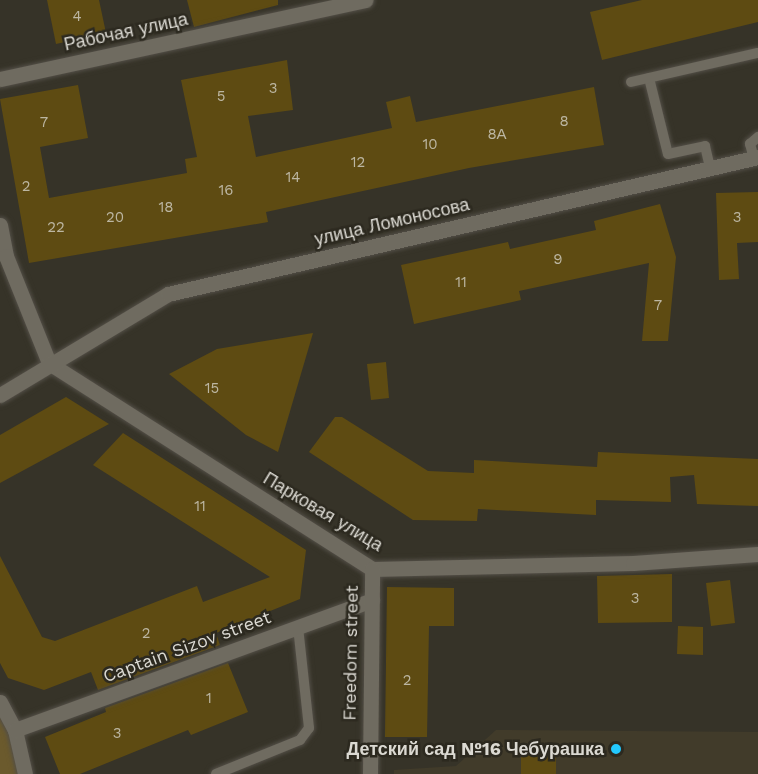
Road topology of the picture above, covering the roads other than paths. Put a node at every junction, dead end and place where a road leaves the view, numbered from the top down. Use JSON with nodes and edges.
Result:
{"nodes":[{"id":1,"x":366,"y":0,"type":"edge"},
{"id":2,"x":758,"y":53,"type":"edge"},
{"id":3,"x":649,"y":78,"type":"junction"},
{"id":4,"x":0,"y":79,"type":"edge"},
{"id":5,"x":631,"y":82,"type":"dead end"},
{"id":6,"x":758,"y":137,"type":"edge"},
{"id":7,"x":756,"y":157,"type":"edge"},
{"id":8,"x":710,"y":168,"type":"junction"},
{"id":9,"x":0,"y":225,"type":"edge"},
{"id":10,"x":49,"y":363,"type":"junction"},
{"id":11,"x":0,"y":395,"type":"edge"},
{"id":12,"x":758,"y":554,"type":"edge"},
{"id":13,"x":372,"y":568,"type":"junction"},
{"id":14,"x":372,"y":600,"type":"junction"},
{"id":15,"x":298,"y":627,"type":"junction"},
{"id":16,"x":0,"y":702,"type":"edge"},
{"id":17,"x":15,"y":730,"type":"junction"},
{"id":18,"x":26,"y":774,"type":"edge"},
{"id":19,"x":216,"y":774,"type":"edge"},
{"id":20,"x":370,"y":774,"type":"edge"}],
"edges":[{"from":1,"to":4,"type":"street","name":"Рабочая улица"},
{"from":2,"to":3,"type":"lane"},
{"from":3,"to":5,"type":"lane"},
{"from":3,"to":8,"type":"lane"},
{"from":6,"to":7,"type":"lane"},
{"from":7,"to":8,"type":"street","name":"улица Ломоносова"},
{"from":8,"to":10,"type":"street","name":"улица Ломоносова"},
{"from":9,"to":10,"type":"street"},
{"from":10,"to":11,"type":"street","name":"улица Ломоносова"},
{"from":10,"to":13,"type":"street","name":"Парковая улица"},
{"from":12,"to":13,"type":"street","name":"Парковая улица"},
{"from":13,"to":14,"type":"street","name":"Freedom street"},
{"from":14,"to":15,"type":"street","name":"Captain Sizov street"},
{"from":14,"to":20,"type":"street","name":"Freedom street"},
{"from":15,"to":17,"type":"street","name":"Captain Sizov street"},
{"from":15,"to":19,"type":"lane"},
{"from":16,"to":17,"type":"street"},
{"from":17,"to":18,"type":"street"}]}
